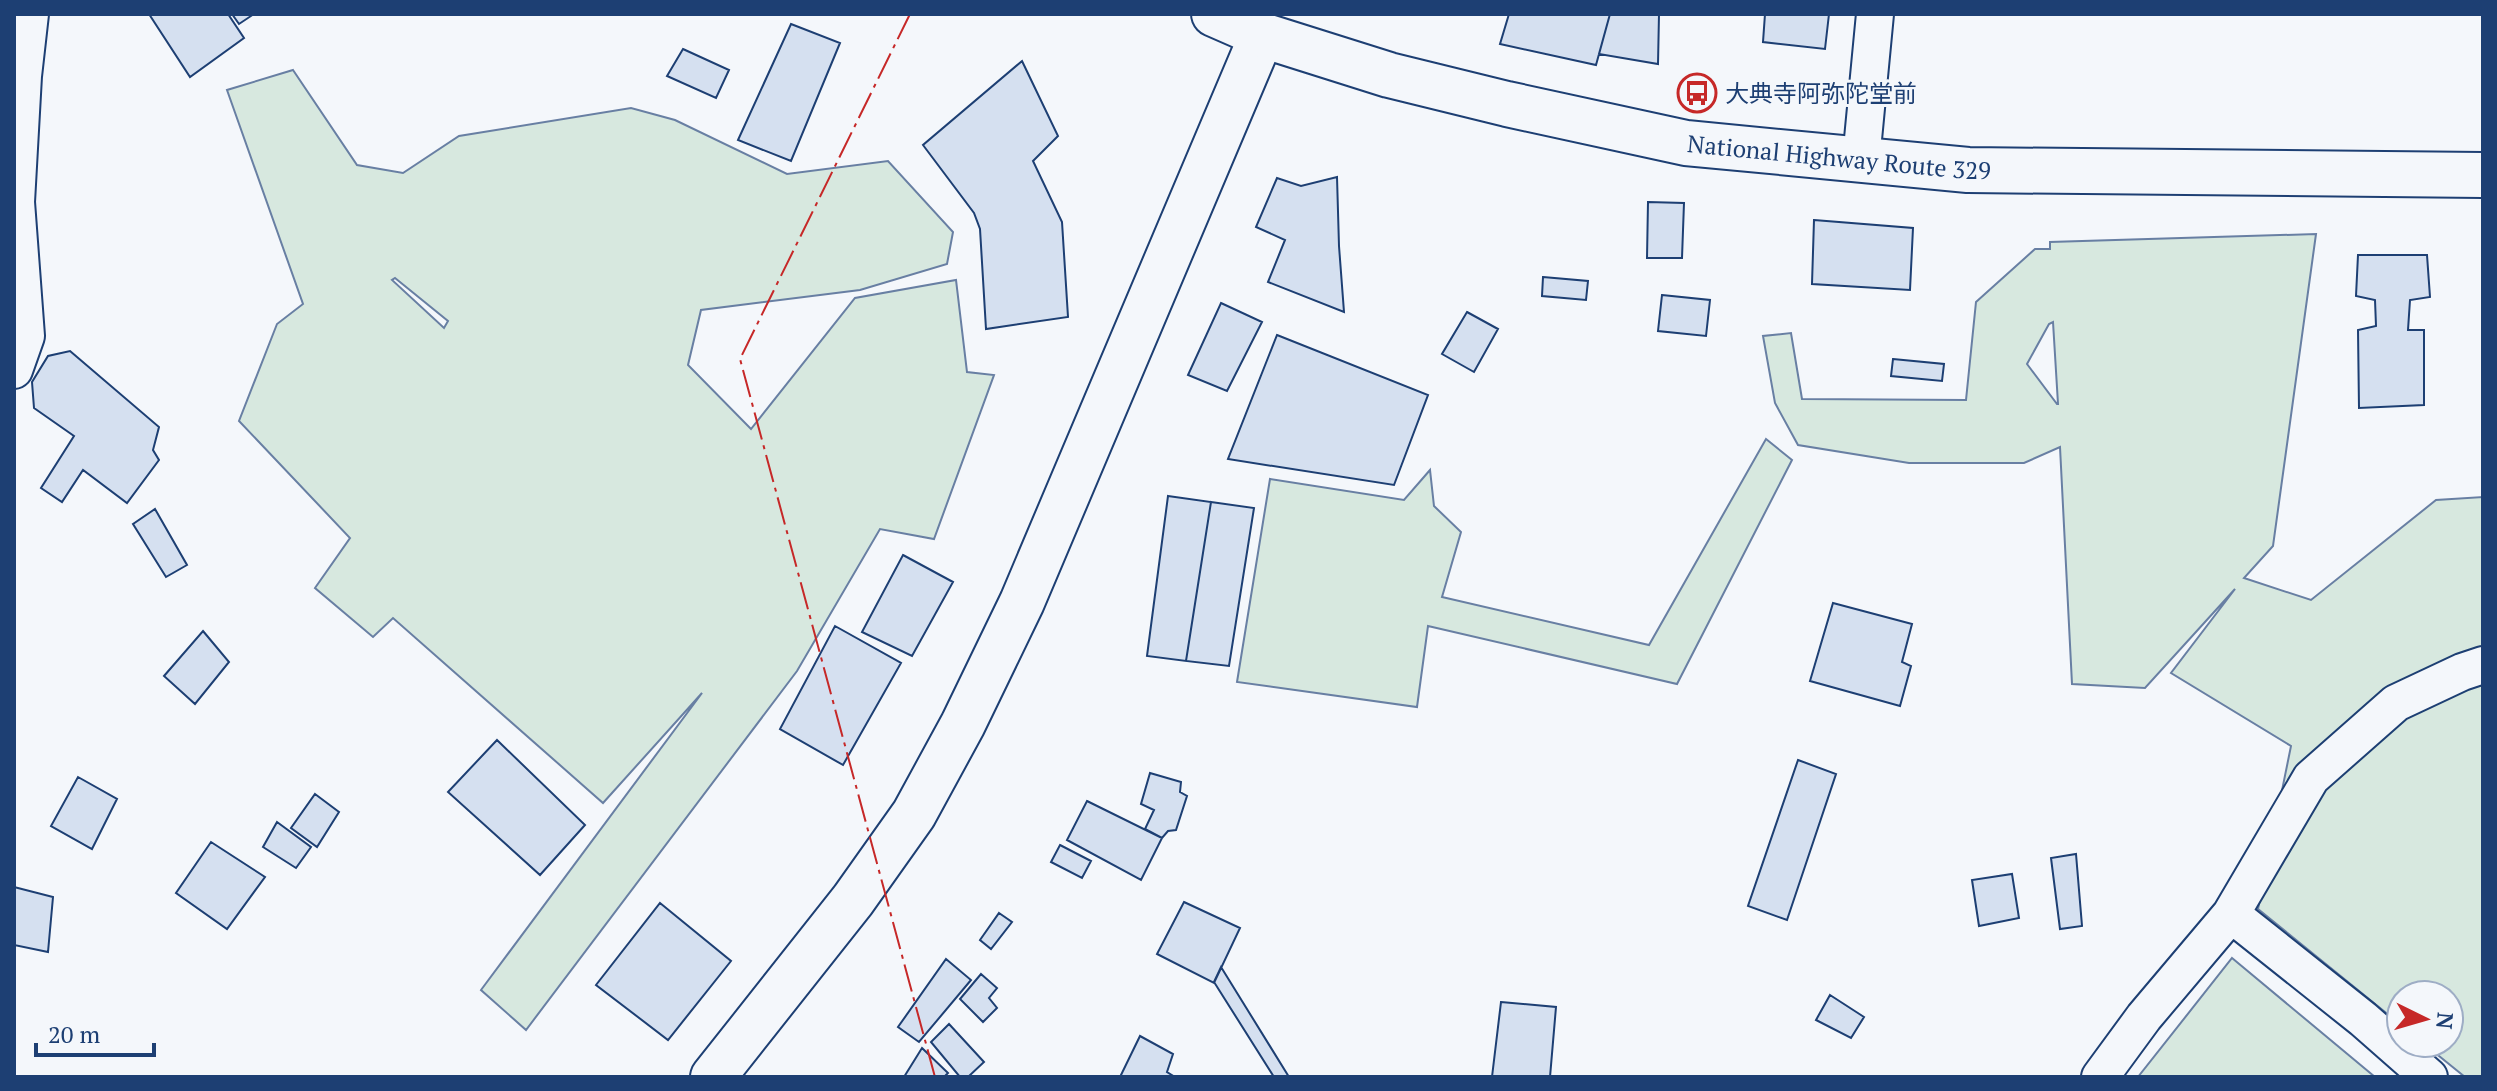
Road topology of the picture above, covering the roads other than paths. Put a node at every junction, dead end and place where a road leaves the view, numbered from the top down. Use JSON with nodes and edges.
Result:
{"nodes":[{"id":1,"x":30,"y":14,"type":"edge"},
{"id":2,"x":1214,"y":14,"type":"edge"},
{"id":3,"x":1875,"y":14,"type":"edge"},
{"id":4,"x":1262,"y":35,"type":"junction"},
{"id":5,"x":1861,"y":160,"type":"junction"},
{"id":6,"x":2483,"y":175,"type":"edge"},
{"id":7,"x":14,"y":370,"type":"edge"},
{"id":8,"x":2483,"y":665,"type":"edge"},
{"id":9,"x":2231,"y":914,"type":"junction"},
{"id":10,"x":713,"y":1077,"type":"edge"},
{"id":11,"x":2100,"y":1077,"type":"edge"},
{"id":12,"x":2429,"y":1077,"type":"edge"}],
"edges":[{"from":1,"to":7,"type":"street"},
{"from":2,"to":4,"type":"main road","name":"National Highway Route 329"},
{"from":3,"to":5,"type":"street"},
{"from":4,"to":5,"type":"main road","name":"National Highway Route 329"},
{"from":4,"to":10,"type":"main road"},
{"from":5,"to":6,"type":"main road","name":"National Highway Route 329"},
{"from":8,"to":9,"type":"street"},
{"from":9,"to":11,"type":"street"},
{"from":9,"to":12,"type":"street"}]}
